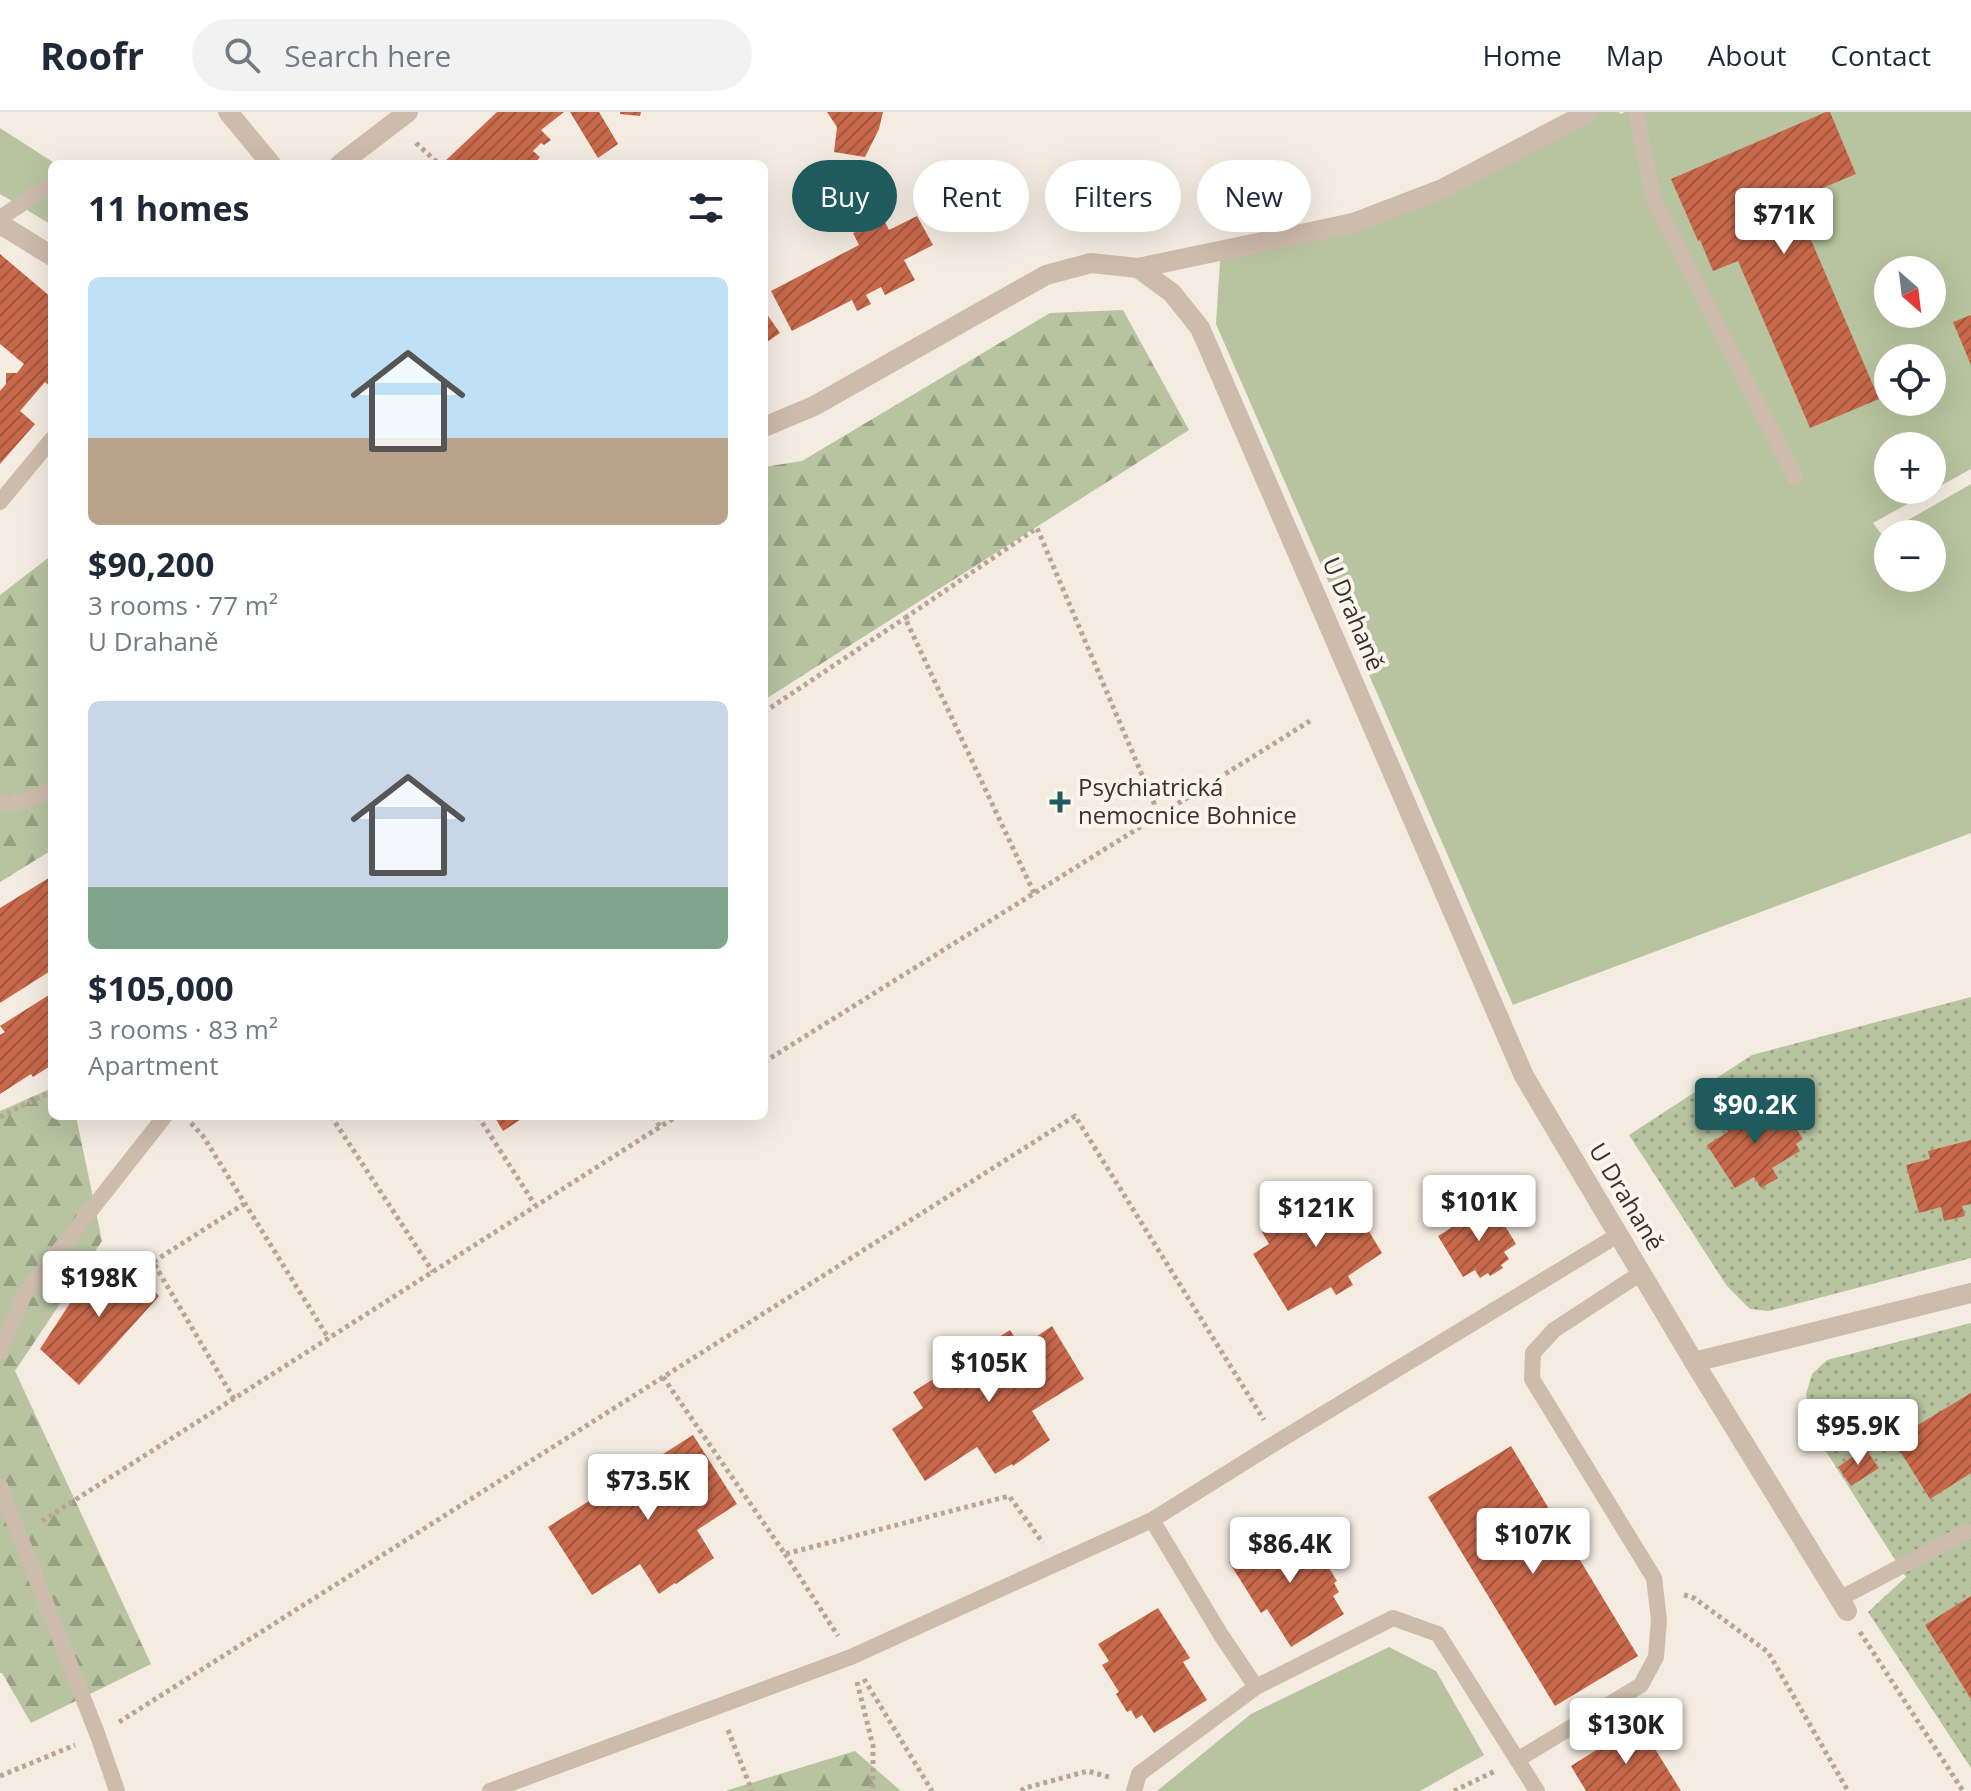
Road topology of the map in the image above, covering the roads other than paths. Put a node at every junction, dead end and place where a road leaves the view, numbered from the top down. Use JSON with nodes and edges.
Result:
{"nodes":[{"id":1,"x":228,"y":112,"type":"edge"},
{"id":2,"x":408,"y":112,"type":"edge"},
{"id":3,"x":1589,"y":112,"type":"edge"},
{"id":4,"x":1636,"y":112,"type":"edge"},
{"id":5,"x":268,"y":160,"type":"edge"},
{"id":6,"x":345,"y":160,"type":"edge"},
{"id":7,"x":48,"y":187,"type":"edge"},
{"id":8,"x":0,"y":218,"type":"edge"},
{"id":9,"x":0,"y":224,"type":"edge"},
{"id":10,"x":48,"y":254,"type":"edge"},
{"id":11,"x":1138,"y":268,"type":"junction"},
{"id":12,"x":768,"y":425,"type":"edge"},
{"id":13,"x":48,"y":444,"type":"edge"},
{"id":14,"x":1795,"y":477,"type":"dead end"},
{"id":15,"x":0,"y":502,"type":"edge"},
{"id":16,"x":48,"y":791,"type":"edge"},
{"id":17,"x":0,"y":804,"type":"edge"},
{"id":18,"x":162,"y":1120,"type":"edge"},
{"id":19,"x":1618,"y":1235,"type":"junction"},
{"id":20,"x":1641,"y":1273,"type":"junction"},
{"id":21,"x":1971,"y":1293,"type":"edge"},
{"id":22,"x":0,"y":1351,"type":"edge"},
{"id":23,"x":1694,"y":1362,"type":"junction"},
{"id":24,"x":0,"y":1486,"type":"edge"},
{"id":25,"x":1152,"y":1520,"type":"junction"},
{"id":26,"x":1970,"y":1527,"type":"edge"},
{"id":27,"x":1843,"y":1605,"type":"joint"},
{"id":28,"x":1256,"y":1687,"type":"junction"},
{"id":29,"x":1517,"y":1760,"type":"junction"},
{"id":30,"x":1135,"y":1788,"type":"edge"},
{"id":31,"x":117,"y":1791,"type":"edge"},
{"id":32,"x":490,"y":1791,"type":"edge"},
{"id":33,"x":1537,"y":1791,"type":"edge"}],
"edges":[{"from":1,"to":5,"type":"street"},
{"from":2,"to":6,"type":"street"},
{"from":3,"to":11,"type":"street"},
{"from":4,"to":14,"type":"lane"},
{"from":7,"to":8,"type":"lane"},
{"from":9,"to":10,"type":"street"},
{"from":11,"to":12,"type":"street"},
{"from":11,"to":19,"type":"street","name":"U Drahaně"},
{"from":13,"to":15,"type":"lane"},
{"from":16,"to":17,"type":"lane"},
{"from":18,"to":22,"type":"lane"},
{"from":19,"to":20,"type":"street","name":"U Drahaně"},
{"from":19,"to":25,"type":"lane"},
{"from":20,"to":23,"type":"street","name":"U Drahaně"},
{"from":20,"to":29,"type":"lane"},
{"from":21,"to":23,"type":"street"},
{"from":23,"to":27,"type":"street","name":"U Drahaně"},
{"from":24,"to":31,"type":"lane"},
{"from":25,"to":28,"type":"lane"},
{"from":25,"to":32,"type":"lane"},
{"from":26,"to":27,"type":"lane"},
{"from":28,"to":29,"type":"lane"},
{"from":28,"to":30,"type":"lane"},
{"from":29,"to":33,"type":"lane"}]}
